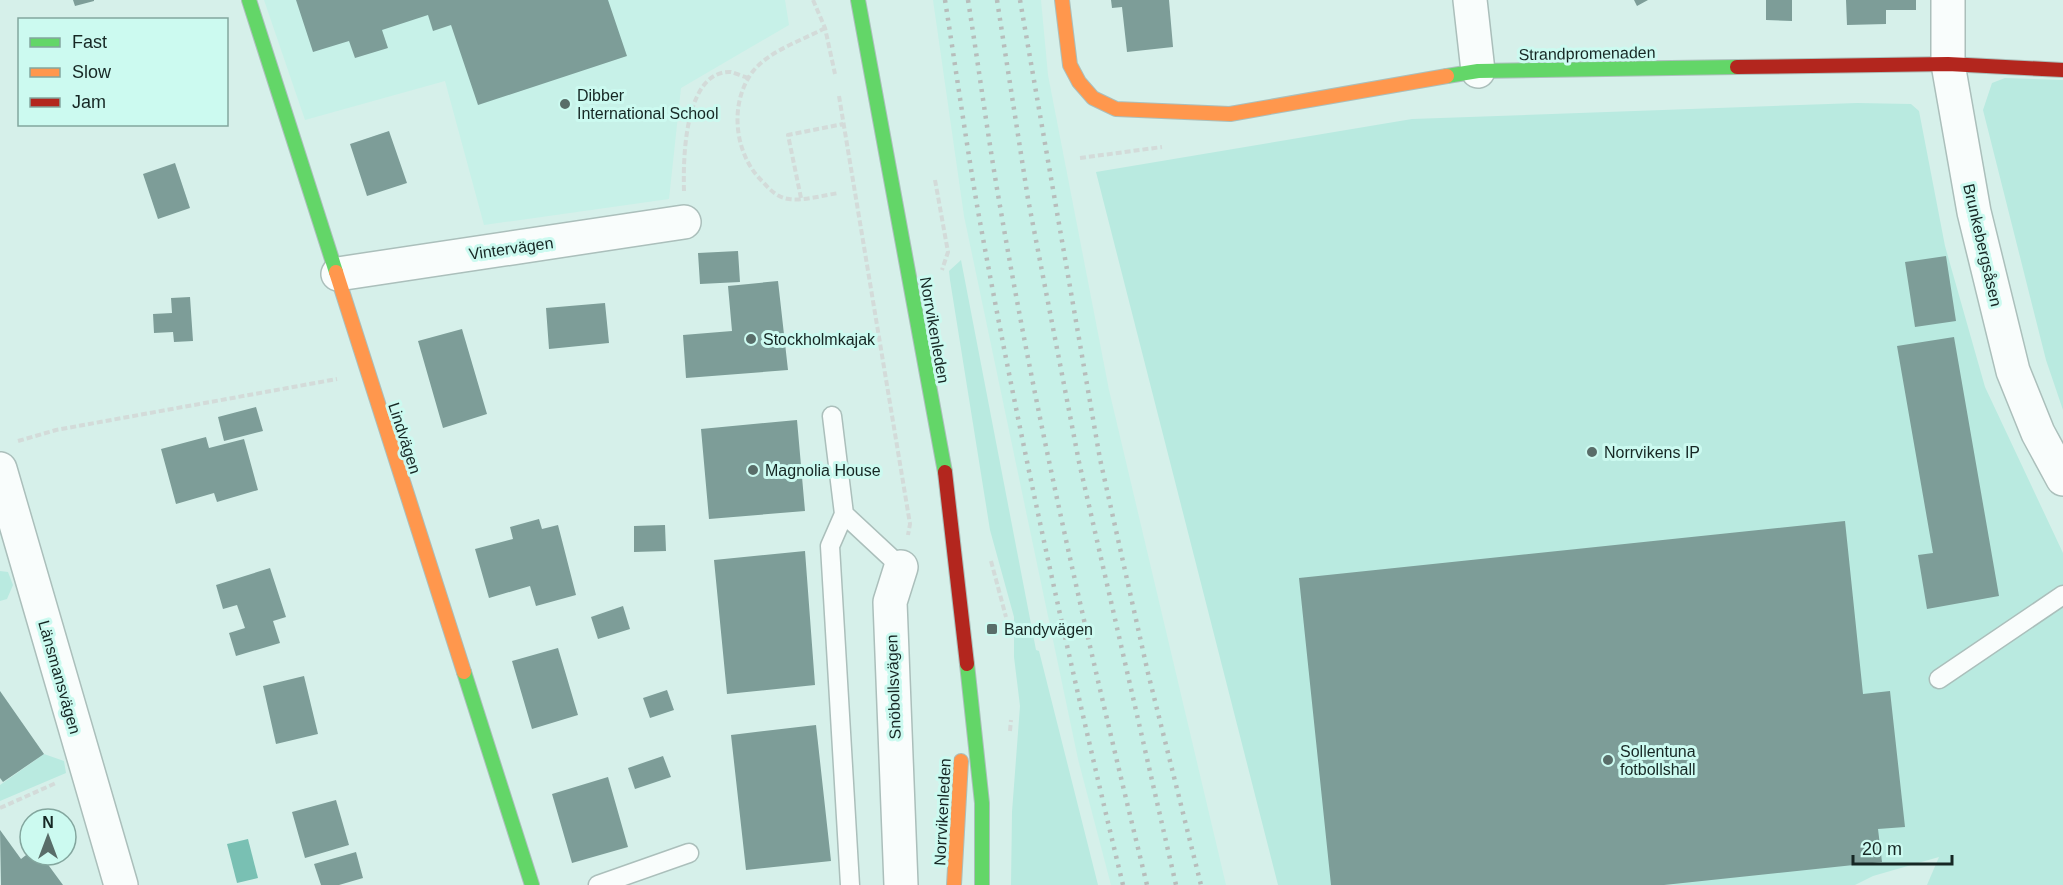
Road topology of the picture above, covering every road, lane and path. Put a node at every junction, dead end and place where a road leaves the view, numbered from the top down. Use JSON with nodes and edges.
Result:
{"nodes":[{"id":1,"x":249,"y":0,"type":"edge"},
{"id":2,"x":813,"y":0,"type":"edge"},
{"id":3,"x":858,"y":0,"type":"edge"},
{"id":4,"x":1062,"y":0,"type":"edge"},
{"id":5,"x":1470,"y":0,"type":"edge"},
{"id":6,"x":1948,"y":0,"type":"edge"},
{"id":7,"x":825,"y":28,"type":"junction"},
{"id":8,"x":1948,"y":64,"type":"junction"},
{"id":9,"x":2063,"y":70,"type":"edge"},
{"id":10,"x":1478,"y":71,"type":"junction"},
{"id":11,"x":749,"y":78,"type":"junction"},
{"id":12,"x":837,"y":84,"type":"dead end"},
{"id":13,"x":839,"y":94,"type":"dead end"},
{"id":14,"x":843,"y":124,"type":"junction"},
{"id":15,"x":1173,"y":145,"type":"dead end"},
{"id":16,"x":1080,"y":158,"type":"dead end"},
{"id":17,"x":935,"y":180,"type":"dead end"},
{"id":18,"x":839,"y":193,"type":"dead end"},
{"id":19,"x":801,"y":198,"type":"junction"},
{"id":20,"x":684,"y":222,"type":"joint"},
{"id":21,"x":946,"y":242,"type":"dead end"},
{"id":22,"x":338,"y":274,"type":"junction"},
{"id":23,"x":366,"y":374,"type":"junction"},
{"id":24,"x":832,"y":416,"type":"dead end"},
{"id":25,"x":6,"y":456,"type":"edge"},
{"id":26,"x":2063,"y":479,"type":"edge"},
{"id":27,"x":844,"y":514,"type":"junction"},
{"id":28,"x":901,"y":567,"type":"junction"},
{"id":29,"x":2063,"y":595,"type":"edge"},
{"id":30,"x":966,"y":669,"type":"junction"},
{"id":31,"x":1939,"y":679,"type":"dead end"},
{"id":32,"x":87,"y":770,"type":"junction"},
{"id":33,"x":0,"y":808,"type":"edge"},
{"id":34,"x":689,"y":853,"type":"dead end"},
{"id":35,"x":121,"y":885,"type":"edge"},
{"id":36,"x":532,"y":885,"type":"edge"},
{"id":37,"x":598,"y":885,"type":"edge"},
{"id":38,"x":850,"y":885,"type":"edge"},
{"id":39,"x":901,"y":885,"type":"edge"},
{"id":40,"x":954,"y":885,"type":"edge"},
{"id":41,"x":982,"y":885,"type":"edge"}],
"edges":[{"from":1,"to":22,"type":"street","name":"Lindvägen"},
{"from":2,"to":7,"type":"path"},
{"from":3,"to":30,"type":"street","name":"Norrvikenleden"},
{"from":4,"to":10,"type":"street","name":"Strandpromenaden"},
{"from":5,"to":10,"type":"street"},
{"from":6,"to":8,"type":"street","name":"Brunkebergsåsen"},
{"from":7,"to":11,"type":"path"},
{"from":7,"to":12,"type":"path"},
{"from":8,"to":9,"type":"street","name":"Strandpromenaden"},
{"from":8,"to":10,"type":"street","name":"Strandpromenaden"},
{"from":8,"to":26,"type":"street","name":"Brunkebergsåsen"},
{"from":11,"to":19,"type":"path"},
{"from":11,"to":20,"type":"path"},
{"from":13,"to":14,"type":"path"},
{"from":14,"to":19,"type":"path"},
{"from":14,"to":28,"type":"path"},
{"from":15,"to":16,"type":"path"},
{"from":17,"to":21,"type":"path"},
{"from":18,"to":19,"type":"path"},
{"from":20,"to":22,"type":"street","name":"Vintervägen"},
{"from":22,"to":23,"type":"street","name":"Lindvägen"},
{"from":23,"to":25,"type":"path"},
{"from":23,"to":36,"type":"street","name":"Lindvägen"},
{"from":24,"to":27,"type":"lane"},
{"from":25,"to":32,"type":"street","name":"Länsmansvägen"},
{"from":27,"to":28,"type":"lane"},
{"from":27,"to":38,"type":"lane"},
{"from":28,"to":39,"type":"street","name":"Snöbollsvägen"},
{"from":29,"to":31,"type":"lane"},
{"from":30,"to":40,"type":"street","name":"Norrvikenleden"},
{"from":30,"to":41,"type":"street","name":"Norrvikenleden"},
{"from":32,"to":33,"type":"path"},
{"from":32,"to":35,"type":"street","name":"Länsmansvägen"},
{"from":34,"to":37,"type":"lane"}]}
